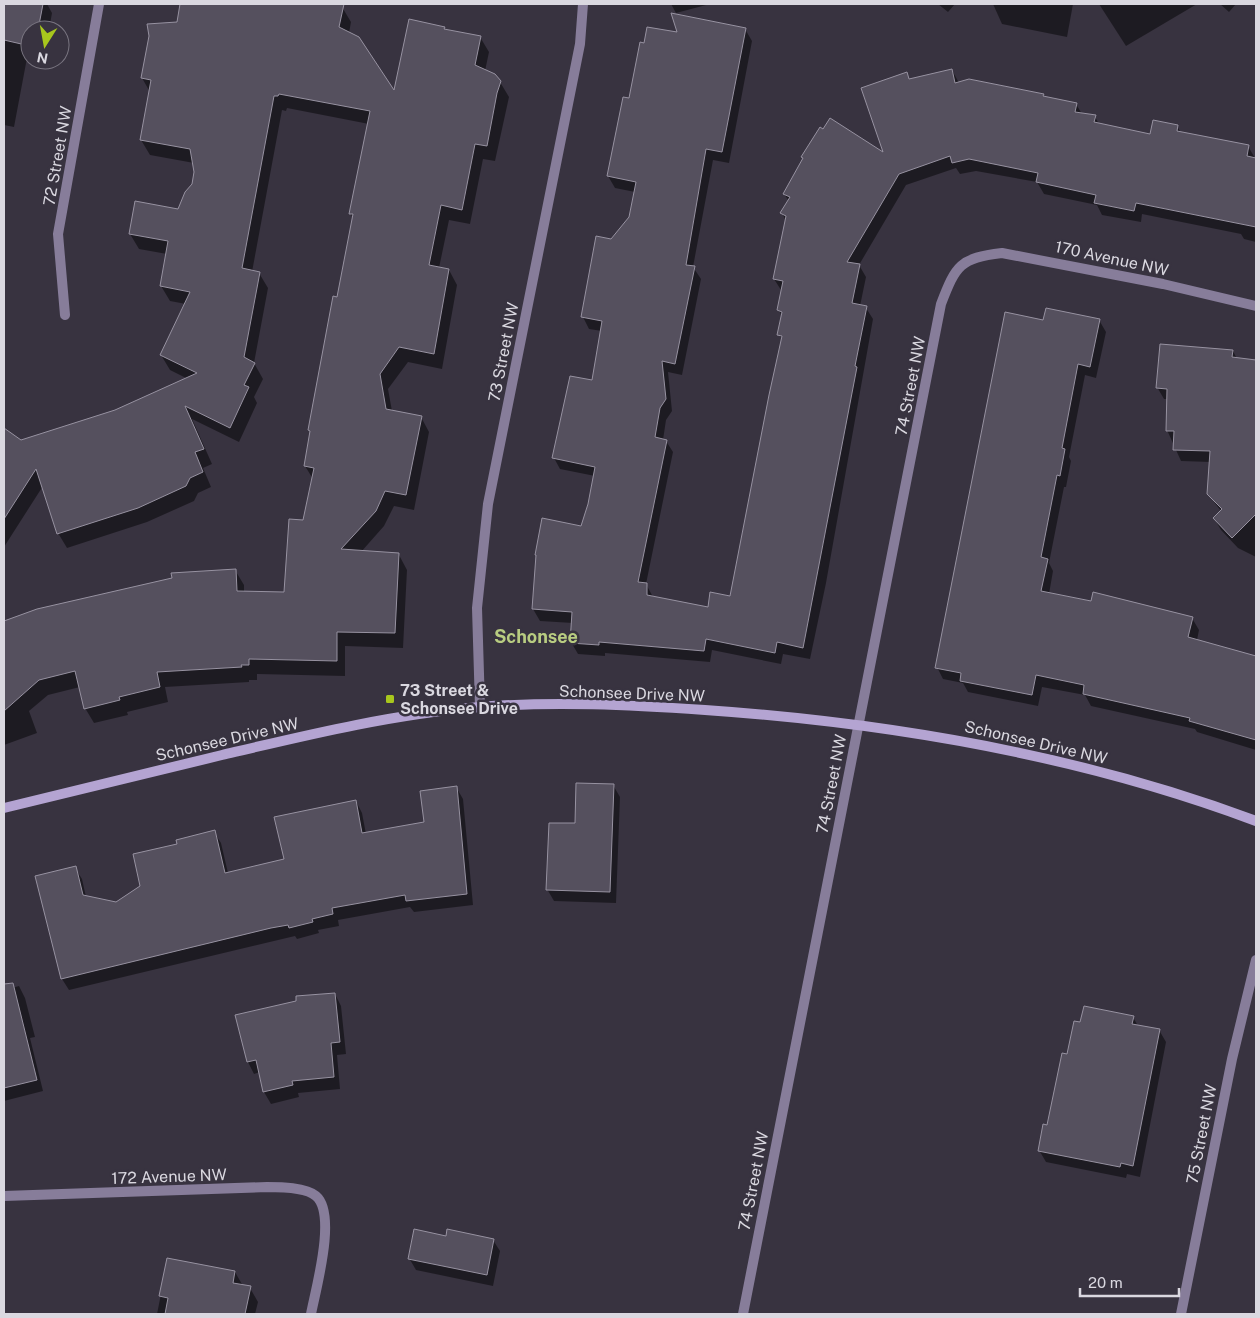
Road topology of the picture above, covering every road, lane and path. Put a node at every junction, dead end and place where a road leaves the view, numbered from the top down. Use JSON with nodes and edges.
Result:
{"nodes":[{"id":1,"x":99,"y":4,"type":"edge"},
{"id":2,"x":583,"y":4,"type":"edge"},
{"id":3,"x":961,"y":263,"type":"joint"},
{"id":4,"x":1256,"y":306,"type":"edge"},
{"id":5,"x":65,"y":315,"type":"dead end"},
{"id":6,"x":480,"y":707,"type":"junction"},
{"id":7,"x":858,"y":726,"type":"junction"},
{"id":8,"x":4,"y":808,"type":"edge"},
{"id":9,"x":1256,"y":821,"type":"edge"},
{"id":10,"x":1256,"y":960,"type":"edge"},
{"id":11,"x":4,"y":1196,"type":"edge"},
{"id":12,"x":312,"y":1314,"type":"edge"},
{"id":13,"x":743,"y":1314,"type":"edge"},
{"id":14,"x":1181,"y":1314,"type":"edge"}],
"edges":[{"from":1,"to":5,"type":"street","name":"72 Street NW"},
{"from":2,"to":6,"type":"street","name":"73 Street NW"},
{"from":3,"to":4,"type":"street","name":"170 Avenue NW"},
{"from":3,"to":7,"type":"street","name":"74 Street NW"},
{"from":6,"to":7,"type":"street","name":"Schonsee Drive NW"},
{"from":6,"to":8,"type":"street","name":"Schonsee Drive NW"},
{"from":7,"to":9,"type":"street","name":"Schonsee Drive NW"},
{"from":7,"to":13,"type":"street","name":"74 Street NW"},
{"from":10,"to":14,"type":"street","name":"75 Street NW"},
{"from":11,"to":12,"type":"street","name":"172 Avenue NW"}]}
